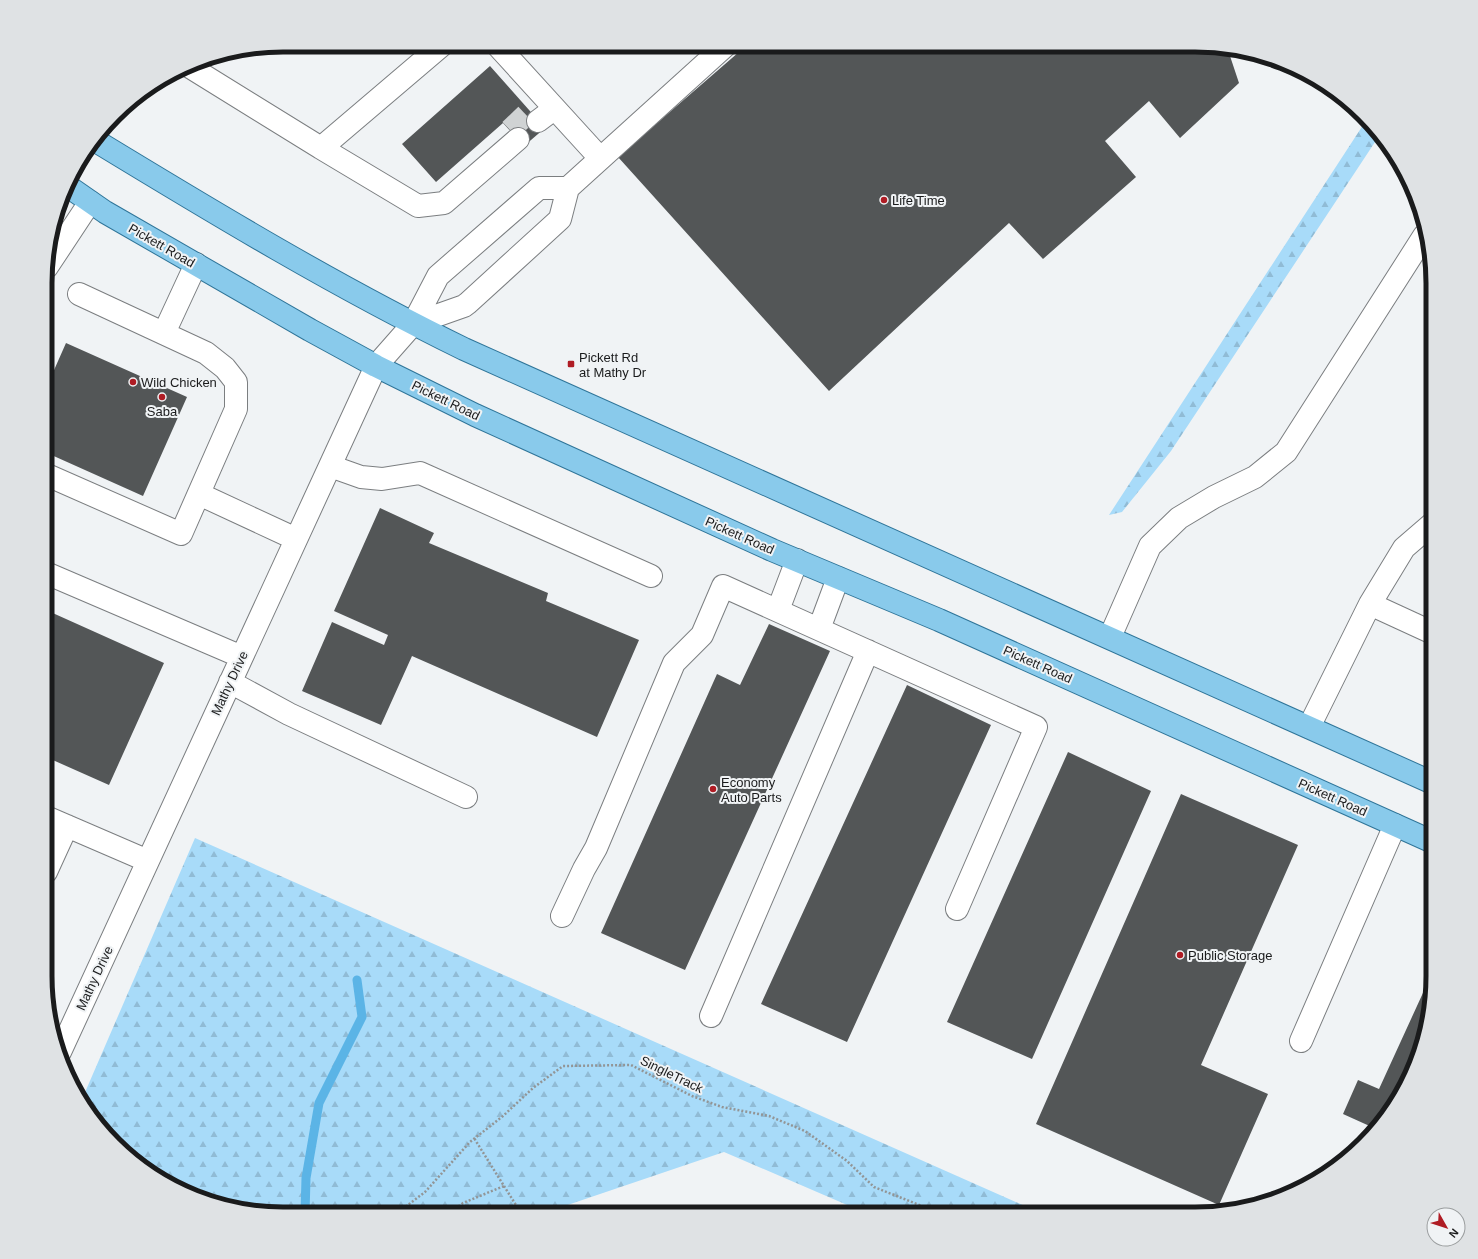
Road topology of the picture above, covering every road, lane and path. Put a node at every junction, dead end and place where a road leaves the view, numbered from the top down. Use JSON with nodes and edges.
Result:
{"nodes":[{"id":1,"x":434,"y":52,"type":"edge"},
{"id":2,"x":502,"y":52,"type":"edge"},
{"id":3,"x":718,"y":52,"type":"edge"},
{"id":4,"x":195,"y":70,"type":"edge"},
{"id":5,"x":514,"y":135,"type":"tunnel mouth"},
{"id":6,"x":99,"y":143,"type":"edge"},
{"id":7,"x":321,"y":148,"type":"junction"},
{"id":8,"x":600,"y":158,"type":"junction"},
{"id":9,"x":568,"y":188,"type":"junction"},
{"id":10,"x":72,"y":189,"type":"edge"},
{"id":11,"x":90,"y":202,"type":"junction"},
{"id":12,"x":1422,"y":239,"type":"edge"},
{"id":13,"x":53,"y":257,"type":"edge"},
{"id":14,"x":196,"y":264,"type":"junction"},
{"id":15,"x":79,"y":294,"type":"dead end"},
{"id":16,"x":413,"y":324,"type":"junction"},
{"id":17,"x":164,"y":333,"type":"junction"},
{"id":18,"x":376,"y":366,"type":"junction"},
{"id":19,"x":330,"y":466,"type":"junction"},
{"id":20,"x":52,"y":477,"type":"edge"},
{"id":21,"x":199,"y":494,"type":"junction"},
{"id":22,"x":1426,"y":529,"type":"edge"},
{"id":23,"x":296,"y":539,"type":"junction"},
{"id":24,"x":797,"y":560,"type":"junction"},
{"id":25,"x":52,"y":576,"type":"edge"},
{"id":26,"x":651,"y":576,"type":"dead end"},
{"id":27,"x":838,"y":578,"type":"junction"},
{"id":28,"x":1370,"y":604,"type":"junction"},
{"id":29,"x":778,"y":610,"type":"junction"},
{"id":30,"x":819,"y":629,"type":"junction"},
{"id":31,"x":1426,"y":630,"type":"edge"},
{"id":32,"x":1110,"y":637,"type":"junction"},
{"id":33,"x":868,"y":651,"type":"junction"},
{"id":34,"x":242,"y":657,"type":"junction"},
{"id":35,"x":230,"y":682,"type":"junction"},
{"id":36,"x":1309,"y":727,"type":"junction"},
{"id":37,"x":1426,"y":780,"type":"edge"},
{"id":38,"x":466,"y":797,"type":"dead end"},
{"id":39,"x":52,"y":820,"type":"edge"},
{"id":40,"x":1395,"y":825,"type":"junction"},
{"id":41,"x":67,"y":826,"type":"junction"},
{"id":42,"x":1426,"y":839,"type":"edge"},
{"id":43,"x":52,"y":859,"type":"edge"},
{"id":44,"x":148,"y":861,"type":"junction"},
{"id":45,"x":957,"y":909,"type":"dead end"},
{"id":46,"x":562,"y":916,"type":"dead end"},
{"id":47,"x":711,"y":1016,"type":"dead end"},
{"id":48,"x":1301,"y":1041,"type":"dead end"},
{"id":49,"x":63,"y":1046,"type":"edge"},
{"id":50,"x":474,"y":1138,"type":"junction"},
{"id":51,"x":504,"y":1186,"type":"junction"},
{"id":52,"x":407,"y":1207,"type":"edge"},
{"id":53,"x":458,"y":1207,"type":"edge"},
{"id":54,"x":517,"y":1207,"type":"edge"},
{"id":55,"x":922,"y":1207,"type":"edge"}],
"edges":[{"from":1,"to":7,"type":"street"},
{"from":2,"to":8,"type":"street"},
{"from":3,"to":8,"type":"street"},
{"from":4,"to":7,"type":"street"},
{"from":5,"to":7,"type":"street"},
{"from":6,"to":16,"type":"main road"},
{"from":8,"to":9,"type":"street"},
{"from":9,"to":16,"type":"street"},
{"from":9,"to":16,"type":"street","name":"Mathy Drive"},
{"from":10,"to":11,"type":"main road","name":"Pickett Road"},
{"from":11,"to":13,"type":"street"},
{"from":11,"to":14,"type":"main road","name":"Pickett Road"},
{"from":12,"to":32,"type":"street"},
{"from":14,"to":17,"type":"street"},
{"from":14,"to":18,"type":"main road","name":"Pickett Road"},
{"from":15,"to":17,"type":"street"},
{"from":16,"to":18,"type":"street","name":"Mathy Drive"},
{"from":16,"to":32,"type":"main road"},
{"from":17,"to":21,"type":"street"},
{"from":18,"to":19,"type":"street","name":"Mathy Drive"},
{"from":18,"to":24,"type":"main road","name":"Pickett Road"},
{"from":19,"to":23,"type":"street","name":"Mathy Drive"},
{"from":19,"to":26,"type":"street"},
{"from":20,"to":21,"type":"street"},
{"from":21,"to":23,"type":"street"},
{"from":22,"to":28,"type":"street"},
{"from":23,"to":34,"type":"street","name":"Mathy Drive"},
{"from":24,"to":27,"type":"main road","name":"Pickett Road"},
{"from":24,"to":29,"type":"street"},
{"from":25,"to":34,"type":"street"},
{"from":27,"to":30,"type":"street"},
{"from":27,"to":40,"type":"main road","name":"Pickett Road"},
{"from":28,"to":31,"type":"street"},
{"from":28,"to":36,"type":"street"},
{"from":29,"to":30,"type":"street"},
{"from":29,"to":46,"type":"street"},
{"from":30,"to":33,"type":"street"},
{"from":32,"to":36,"type":"main road"},
{"from":33,"to":45,"type":"street"},
{"from":33,"to":47,"type":"street"},
{"from":34,"to":35,"type":"street","name":"Mathy Drive"},
{"from":35,"to":38,"type":"street"},
{"from":35,"to":44,"type":"street","name":"Mathy Drive"},
{"from":36,"to":37,"type":"main road"},
{"from":39,"to":41,"type":"street"},
{"from":40,"to":42,"type":"main road","name":"Pickett Road"},
{"from":40,"to":48,"type":"street"},
{"from":41,"to":43,"type":"street"},
{"from":41,"to":44,"type":"street"},
{"from":44,"to":49,"type":"street","name":"Mathy Drive"},
{"from":50,"to":51,"type":"path"},
{"from":50,"to":52,"type":"path","name":"SingleTrack"},
{"from":50,"to":55,"type":"path","name":"SingleTrack"},
{"from":51,"to":53,"type":"path"},
{"from":51,"to":54,"type":"path"}]}
